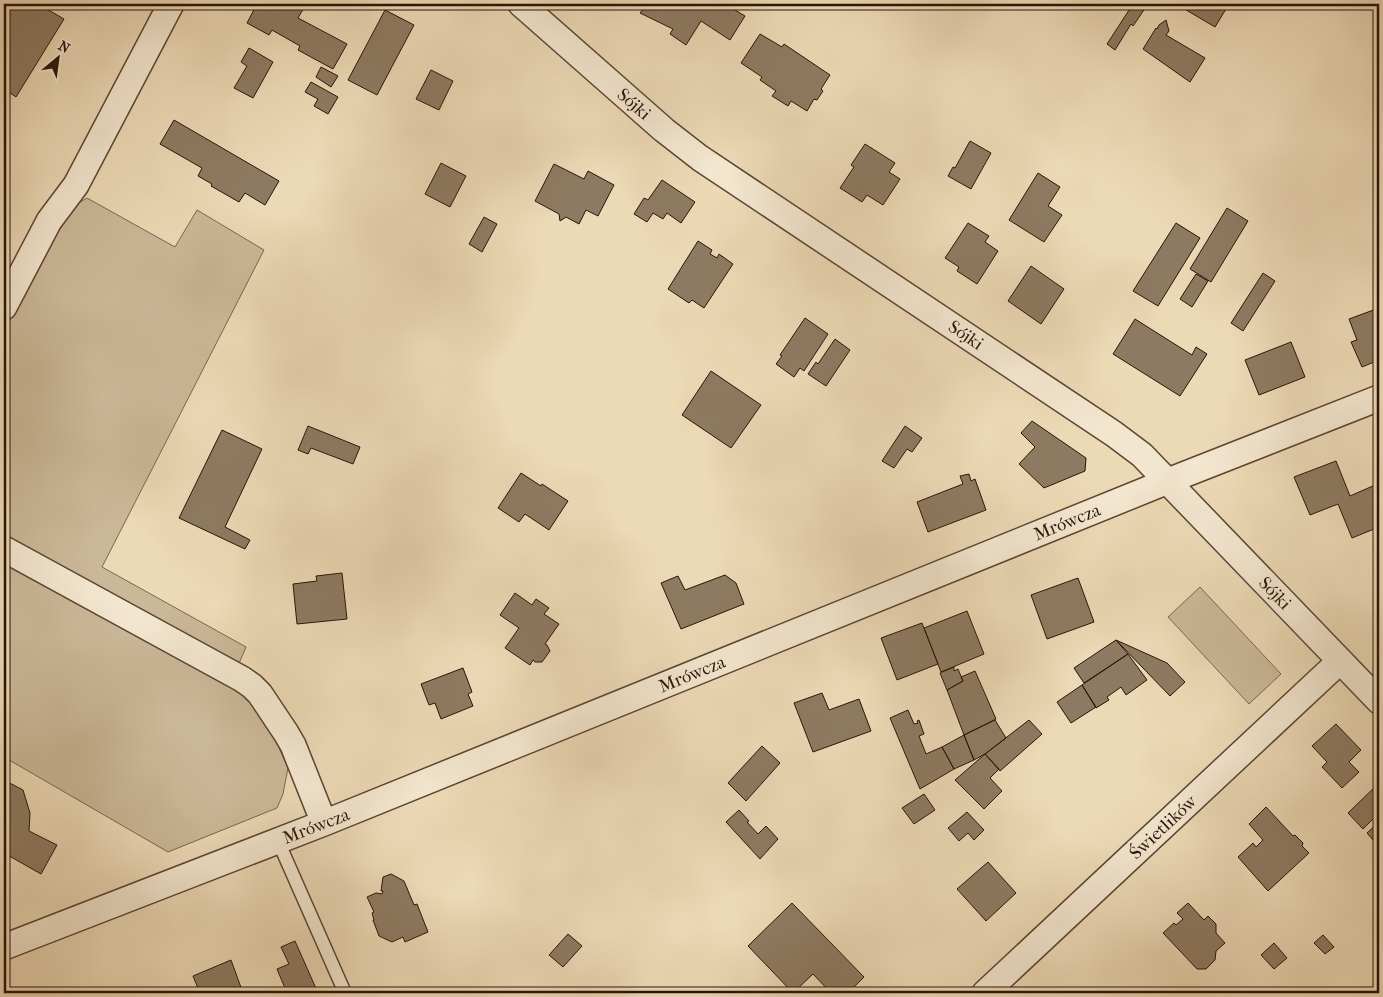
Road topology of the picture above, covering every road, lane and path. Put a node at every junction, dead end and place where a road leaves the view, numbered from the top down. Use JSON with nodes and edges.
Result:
{"nodes":[{"id":1,"x":171,"y":4,"type":"edge"},
{"id":2,"x":521,"y":4,"type":"edge"},
{"id":3,"x":4,"y":308,"type":"edge"},
{"id":4,"x":1379,"y":398,"type":"edge"},
{"id":5,"x":1168,"y":481,"type":"junction"},
{"id":6,"x":4,"y":549,"type":"edge"},
{"id":7,"x":1340,"y":660,"type":"junction"},
{"id":8,"x":1379,"y":701,"type":"edge"},
{"id":9,"x":324,"y":823,"type":"junction"},
{"id":10,"x":278,"y":841,"type":"junction"},
{"id":11,"x":4,"y":948,"type":"edge"},
{"id":12,"x":345,"y":993,"type":"edge"},
{"id":13,"x":986,"y":993,"type":"edge"}],
"edges":[{"from":1,"to":3,"type":"street"},
{"from":2,"to":5,"type":"street","name":"Sójki"},
{"from":4,"to":5,"type":"street","name":"Mrówcza"},
{"from":5,"to":7,"type":"street","name":"Sójki"},
{"from":5,"to":9,"type":"street","name":"Mrówcza"},
{"from":6,"to":9,"type":"street"},
{"from":7,"to":8,"type":"street","name":"Sójki"},
{"from":7,"to":13,"type":"street","name":"Świetlików"},
{"from":9,"to":10,"type":"street","name":"Mrówcza"},
{"from":10,"to":11,"type":"street","name":"Mrówcza"},
{"from":10,"to":12,"type":"lane"}]}
